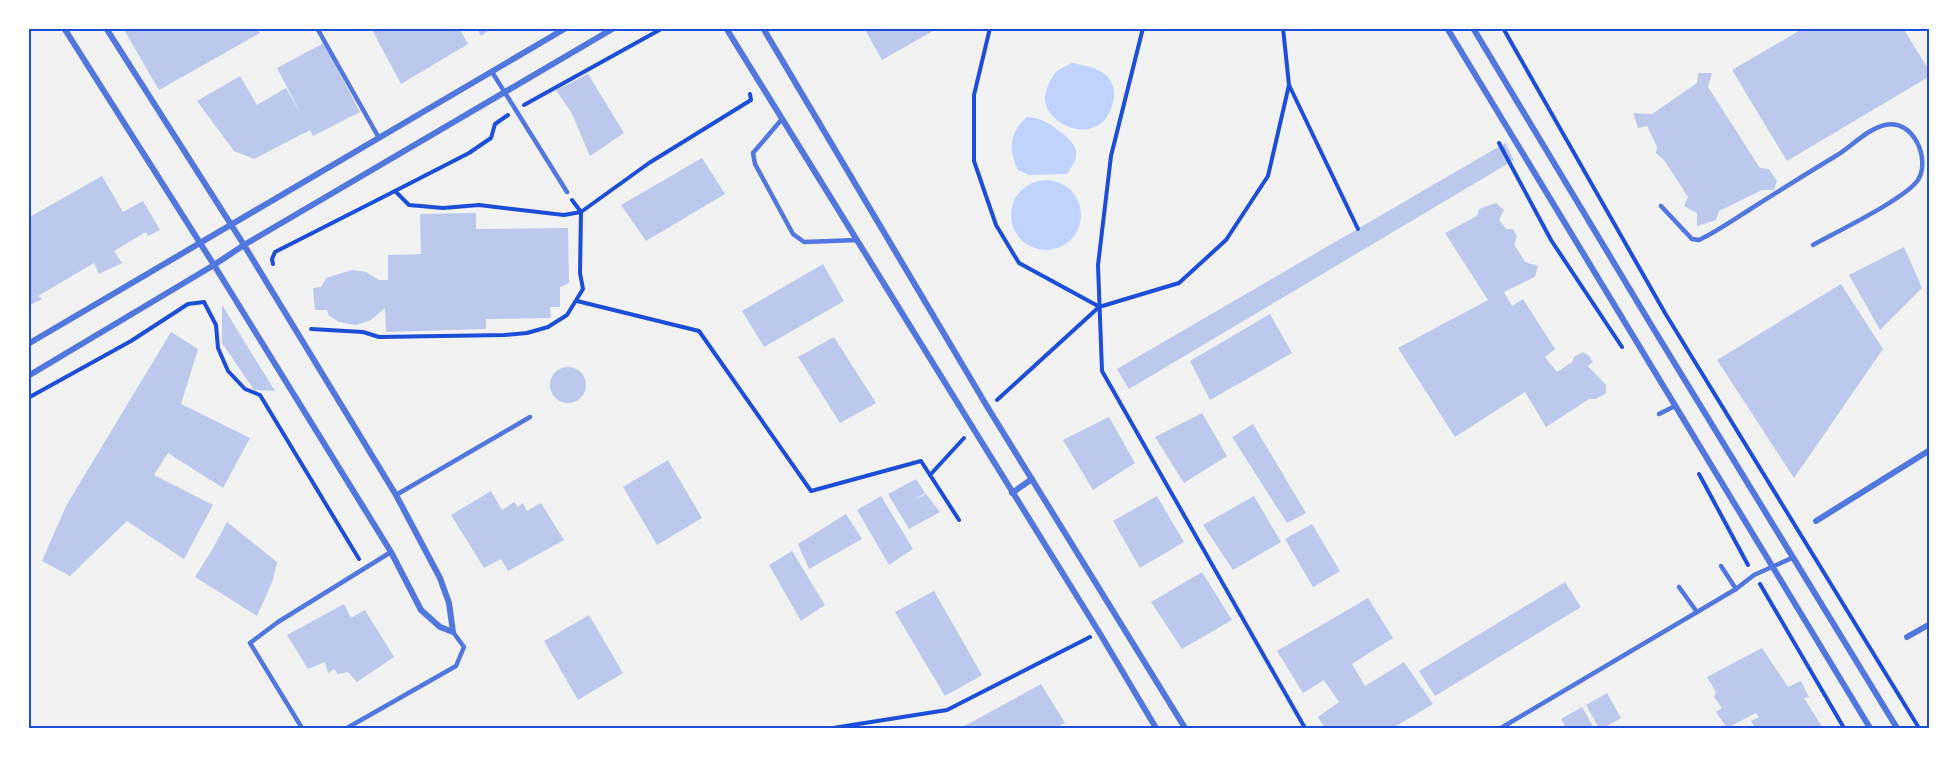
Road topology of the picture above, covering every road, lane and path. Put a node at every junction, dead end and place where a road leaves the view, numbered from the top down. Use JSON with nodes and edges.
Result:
{"nodes":[{"id":1,"x":64,"y":28,"type":"edge"},
{"id":2,"x":106,"y":28,"type":"edge"},
{"id":3,"x":317,"y":28,"type":"edge"},
{"id":4,"x":566,"y":28,"type":"edge"},
{"id":5,"x":614,"y":28,"type":"edge"},
{"id":6,"x":726,"y":28,"type":"edge"},
{"id":7,"x":763,"y":28,"type":"edge"},
{"id":8,"x":990,"y":28,"type":"edge"},
{"id":9,"x":1143,"y":28,"type":"edge"},
{"id":10,"x":1283,"y":28,"type":"edge"},
{"id":11,"x":1447,"y":28,"type":"edge"},
{"id":12,"x":1473,"y":28,"type":"edge"},
{"id":13,"x":1503,"y":28,"type":"edge"},
{"id":14,"x":492,"y":72,"type":"junction"},
{"id":15,"x":1289,"y":85,"type":"junction"},
{"id":16,"x":747,"y":86,"type":"dead end"},
{"id":17,"x":506,"y":92,"type":"junction"},
{"id":18,"x":782,"y":119,"type":"junction"},
{"id":19,"x":1495,"y":137,"type":"dead end"},
{"id":20,"x":379,"y":138,"type":"junction"},
{"id":21,"x":567,"y":192,"type":"joint"},
{"id":22,"x":1660,"y":206,"type":"dead end"},
{"id":23,"x":581,"y":212,"type":"junction"},
{"id":24,"x":230,"y":224,"type":"junction"},
{"id":25,"x":1358,"y":229,"type":"dead end"},
{"id":26,"x":857,"y":240,"type":"junction"},
{"id":27,"x":200,"y":243,"type":"junction"},
{"id":28,"x":244,"y":245,"type":"junction"},
{"id":29,"x":1813,"y":245,"type":"dead end"},
{"id":30,"x":214,"y":265,"type":"junction"},
{"id":31,"x":273,"y":266,"type":"dead end"},
{"id":32,"x":577,"y":301,"type":"junction"},
{"id":33,"x":1099,"y":307,"type":"junction"},
{"id":34,"x":306,"y":320,"type":"dead end"},
{"id":35,"x":311,"y":329,"type":"junction"},
{"id":36,"x":317,"y":339,"type":"dead end"},
{"id":37,"x":28,"y":344,"type":"edge"},
{"id":38,"x":1627,"y":354,"type":"dead end"},
{"id":39,"x":28,"y":376,"type":"edge"},
{"id":40,"x":28,"y":398,"type":"edge"},
{"id":41,"x":1675,"y":406,"type":"junction"},
{"id":42,"x":988,"y":408,"type":"junction"},
{"id":43,"x":1659,"y":414,"type":"dead end"},
{"id":44,"x":530,"y":417,"type":"dead end"},
{"id":45,"x":973,"y":429,"type":"junction"},
{"id":46,"x":1929,"y":450,"type":"edge"},
{"id":47,"x":1693,"y":464,"type":"dead end"},
{"id":48,"x":930,"y":475,"type":"junction"},
{"id":49,"x":1032,"y":480,"type":"junction"},
{"id":50,"x":1012,"y":493,"type":"junction"},
{"id":51,"x":396,"y":495,"type":"junction"},
{"id":52,"x":959,"y":520,"type":"dead end"},
{"id":53,"x":1816,"y":521,"type":"dead end"},
{"id":54,"x":391,"y":552,"type":"junction"},
{"id":55,"x":1792,"y":558,"type":"junction"},
{"id":56,"x":1721,"y":566,"type":"dead end"},
{"id":57,"x":364,"y":567,"type":"junction"},
{"id":58,"x":1772,"y":567,"type":"junction"},
{"id":59,"x":1754,"y":576,"type":"junction"},
{"id":60,"x":1678,"y":587,"type":"dead end"},
{"id":61,"x":1736,"y":589,"type":"junction"},
{"id":62,"x":1697,"y":612,"type":"junction"},
{"id":63,"x":1929,"y":624,"type":"edge"},
{"id":64,"x":453,"y":632,"type":"junction"},
{"id":65,"x":1098,"y":632,"type":"junction"},
{"id":66,"x":1906,"y":638,"type":"dead end"},
{"id":67,"x":302,"y":729,"type":"edge"},
{"id":68,"x":347,"y":729,"type":"edge"},
{"id":69,"x":833,"y":729,"type":"edge"},
{"id":70,"x":1156,"y":729,"type":"edge"},
{"id":71,"x":1185,"y":729,"type":"edge"},
{"id":72,"x":1305,"y":729,"type":"edge"},
{"id":73,"x":1501,"y":729,"type":"edge"},
{"id":74,"x":1844,"y":729,"type":"edge"},
{"id":75,"x":1870,"y":729,"type":"edge"},
{"id":76,"x":1897,"y":729,"type":"edge"},
{"id":77,"x":1919,"y":729,"type":"edge"}],
"edges":[{"from":1,"to":27,"type":"street"},
{"from":2,"to":24,"type":"street"},
{"from":3,"to":20,"type":"lane"},
{"from":4,"to":14,"type":"street"},
{"from":5,"to":17,"type":"street"},
{"from":6,"to":18,"type":"street"},
{"from":7,"to":42,"type":"street"},
{"from":8,"to":33,"type":"path"},
{"from":9,"to":33,"type":"path"},
{"from":10,"to":15,"type":"path"},
{"from":11,"to":41,"type":"street"},
{"from":12,"to":55,"type":"street"},
{"from":13,"to":77,"type":"path"},
{"from":14,"to":17,"type":"lane"},
{"from":14,"to":20,"type":"street"},
{"from":15,"to":25,"type":"path"},
{"from":15,"to":33,"type":"path"},
{"from":16,"to":23,"type":"path"},
{"from":17,"to":21,"type":"lane"},
{"from":17,"to":28,"type":"street"},
{"from":18,"to":26,"type":"street"},
{"from":18,"to":26,"type":"lane"},
{"from":19,"to":38,"type":"path"},
{"from":20,"to":24,"type":"street"},
{"from":21,"to":23,"type":"path"},
{"from":22,"to":29,"type":"lane"},
{"from":23,"to":31,"type":"path"},
{"from":23,"to":32,"type":"path"},
{"from":24,"to":27,"type":"street"},
{"from":24,"to":28,"type":"street"},
{"from":26,"to":45,"type":"street"},
{"from":27,"to":30,"type":"street"},
{"from":27,"to":37,"type":"street"},
{"from":28,"to":30,"type":"street"},
{"from":28,"to":51,"type":"street"},
{"from":30,"to":39,"type":"street"},
{"from":30,"to":54,"type":"street"},
{"from":32,"to":35,"type":"path"},
{"from":32,"to":48,"type":"path"},
{"from":33,"to":42,"type":"path"},
{"from":33,"to":72,"type":"path"},
{"from":34,"to":35,"type":"path"},
{"from":35,"to":36,"type":"path"},
{"from":40,"to":57,"type":"path"},
{"from":41,"to":43,"type":"lane"},
{"from":41,"to":58,"type":"street"},
{"from":42,"to":49,"type":"street"},
{"from":44,"to":51,"type":"lane"},
{"from":45,"to":48,"type":"path"},
{"from":45,"to":50,"type":"street"},
{"from":46,"to":53,"type":"street"},
{"from":47,"to":59,"type":"path"},
{"from":48,"to":52,"type":"path"},
{"from":49,"to":50,"type":"street"},
{"from":49,"to":71,"type":"street"},
{"from":50,"to":65,"type":"street"},
{"from":51,"to":64,"type":"street"},
{"from":54,"to":57,"type":"lane"},
{"from":54,"to":64,"type":"street"},
{"from":55,"to":58,"type":"lane"},
{"from":55,"to":76,"type":"street"},
{"from":56,"to":61,"type":"lane"},
{"from":57,"to":67,"type":"lane"},
{"from":58,"to":59,"type":"lane"},
{"from":58,"to":75,"type":"street"},
{"from":59,"to":61,"type":"lane"},
{"from":59,"to":74,"type":"path"},
{"from":60,"to":62,"type":"lane"},
{"from":61,"to":62,"type":"lane"},
{"from":62,"to":73,"type":"lane"},
{"from":63,"to":66,"type":"street"},
{"from":64,"to":68,"type":"lane"},
{"from":65,"to":69,"type":"path"},
{"from":65,"to":70,"type":"street"}]}
